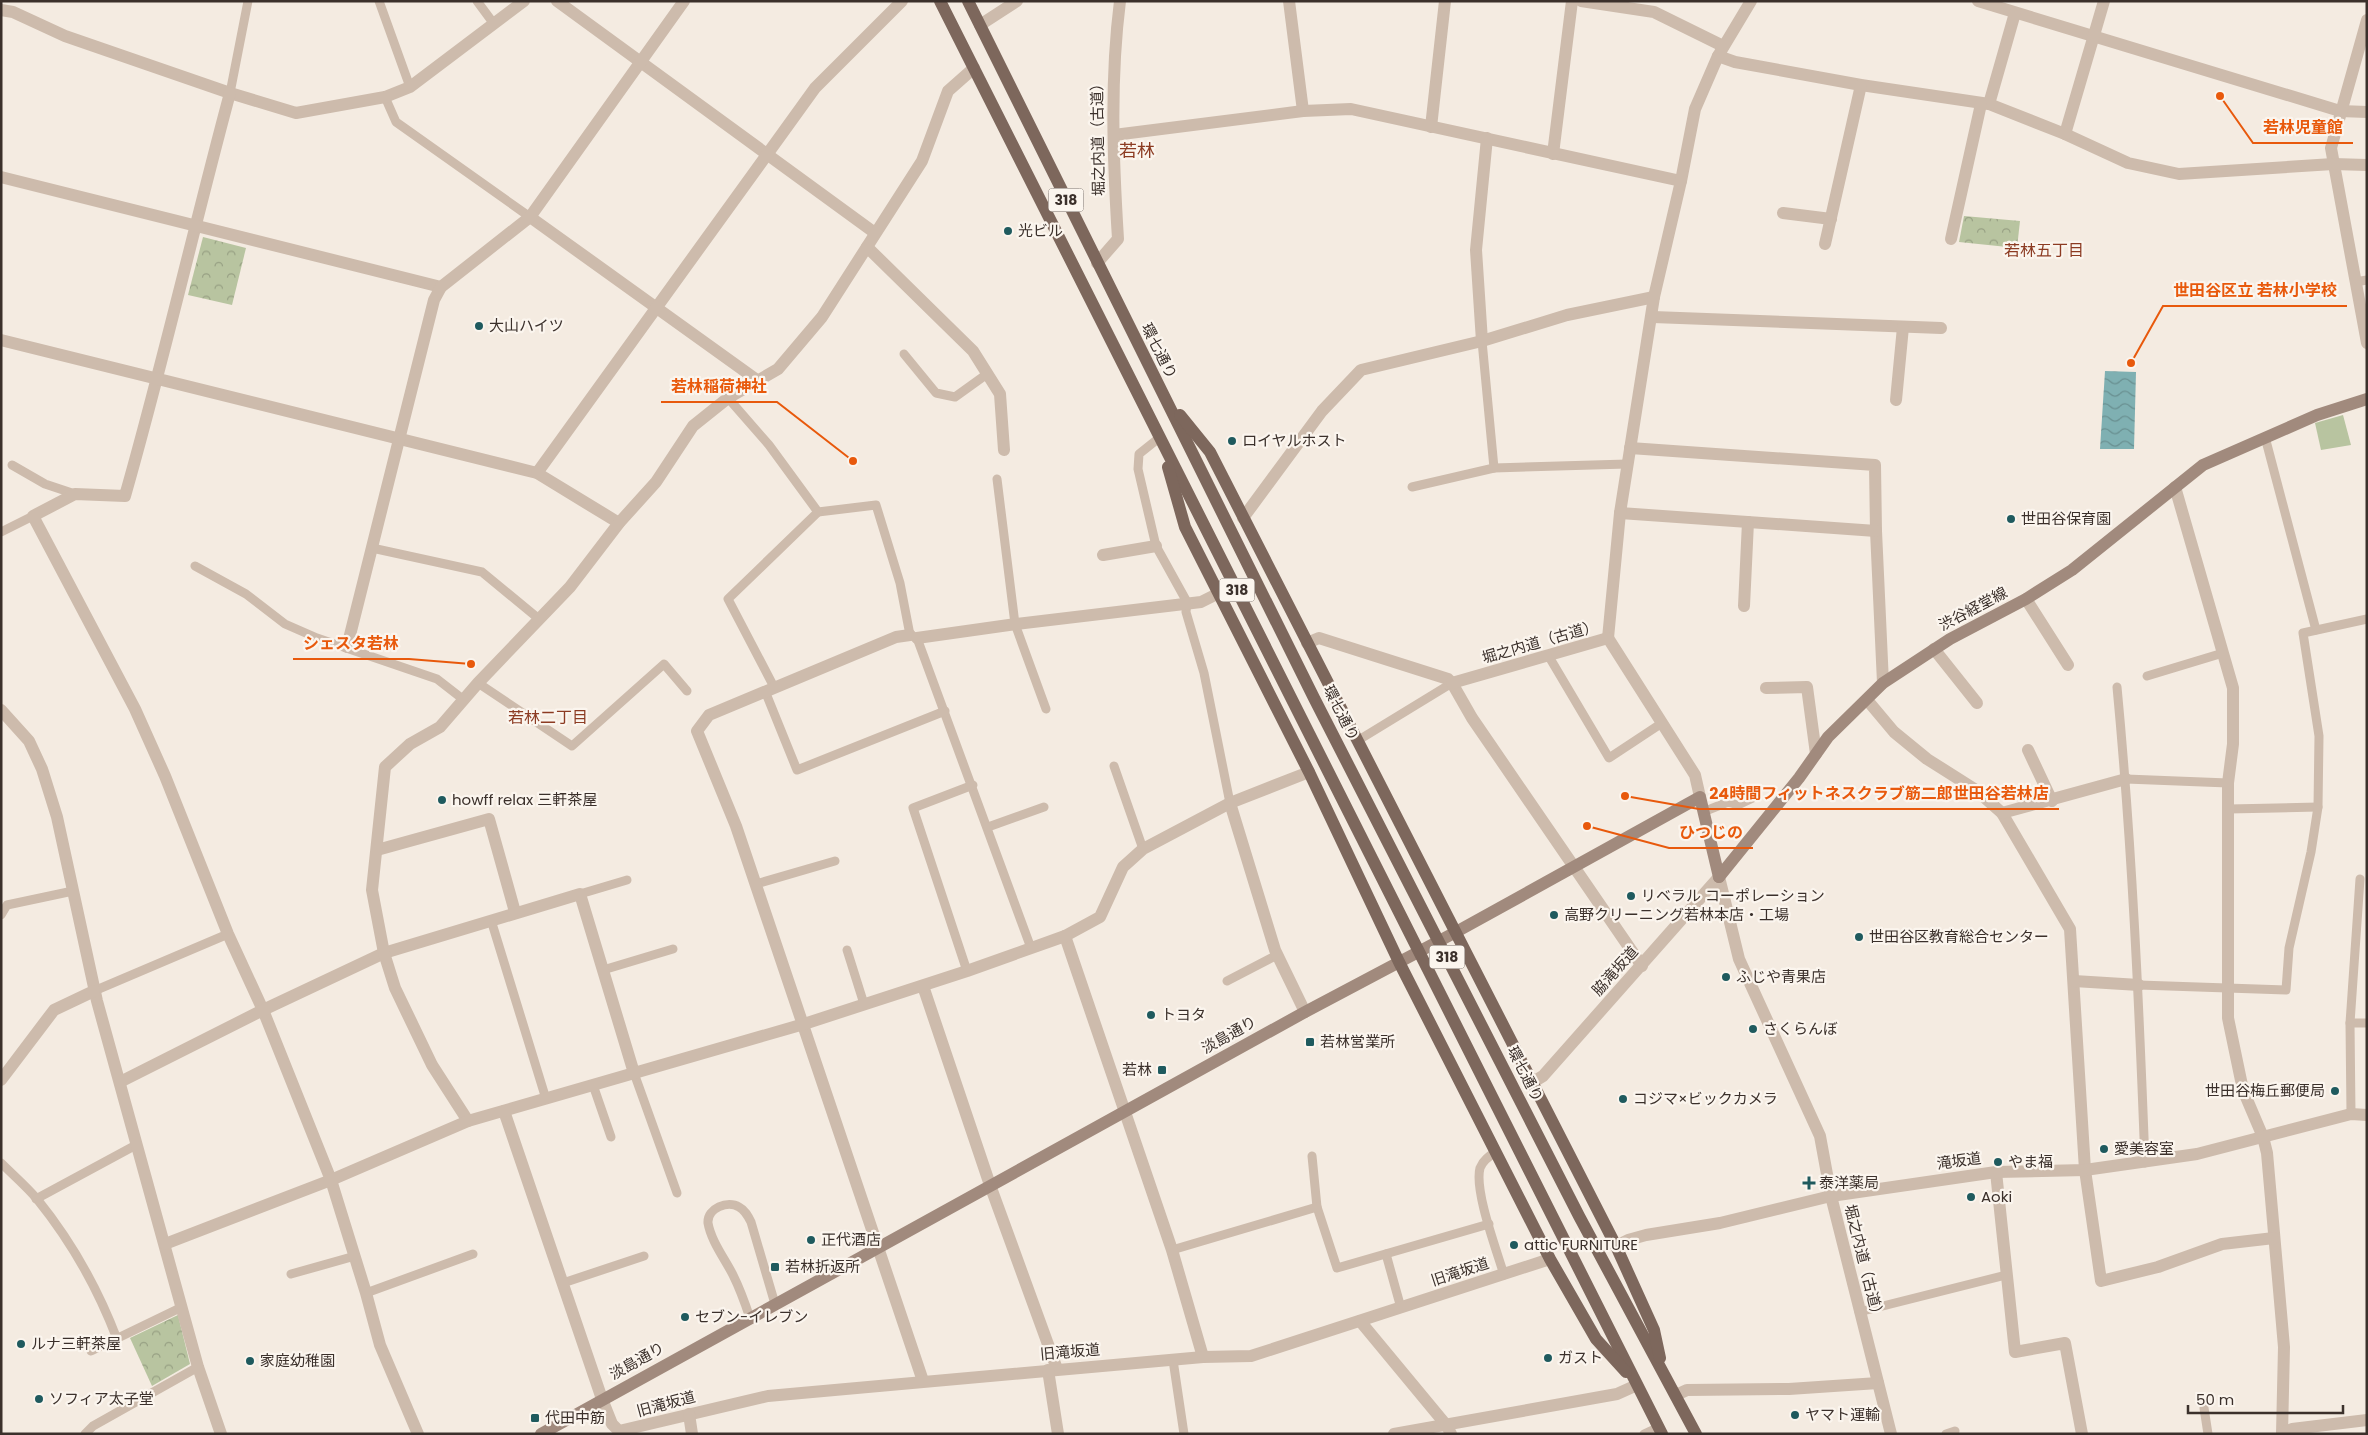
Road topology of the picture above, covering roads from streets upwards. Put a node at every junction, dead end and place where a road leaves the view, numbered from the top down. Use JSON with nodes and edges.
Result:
{"nodes":[{"id":1,"x":524,"y":1,"type":"edge"},
{"id":2,"x":557,"y":1,"type":"edge"},
{"id":3,"x":684,"y":1,"type":"edge"},
{"id":4,"x":902,"y":1,"type":"edge"},
{"id":5,"x":940,"y":1,"type":"edge"},
{"id":6,"x":968,"y":1,"type":"edge"},
{"id":7,"x":1017,"y":1,"type":"edge"},
{"id":8,"x":1120,"y":1,"type":"edge"},
{"id":9,"x":1289,"y":1,"type":"edge"},
{"id":10,"x":1445,"y":1,"type":"edge"},
{"id":11,"x":1572,"y":1,"type":"edge"},
{"id":12,"x":1581,"y":1,"type":"edge"},
{"id":13,"x":1751,"y":1,"type":"edge"},
{"id":14,"x":1978,"y":1,"type":"edge"},
{"id":15,"x":2104,"y":1,"type":"edge"},
{"id":16,"x":1,"y":10,"type":"edge"},
{"id":17,"x":2015,"y":13,"type":"junction"},
{"id":18,"x":2367,"y":20,"type":"edge"},
{"id":19,"x":980,"y":25,"type":"junction"},
{"id":20,"x":2094,"y":37,"type":"junction"},
{"id":21,"x":1721,"y":51,"type":"junction"},
{"id":22,"x":640,"y":63,"type":"junction"},
{"id":23,"x":974,"y":68,"type":"junction"},
{"id":24,"x":1861,"y":85,"type":"junction"},
{"id":25,"x":230,"y":93,"type":"junction"},
{"id":26,"x":1985,"y":104,"type":"junction"},
{"id":27,"x":1304,"y":111,"type":"junction"},
{"id":28,"x":2340,"y":111,"type":"junction"},
{"id":29,"x":2367,"y":112,"type":"edge"},
{"id":30,"x":1431,"y":128,"type":"junction"},
{"id":31,"x":2065,"y":134,"type":"junction"},
{"id":32,"x":1114,"y":135,"type":"junction"},
{"id":33,"x":1486,"y":138,"type":"junction"},
{"id":34,"x":1553,"y":154,"type":"junction"},
{"id":35,"x":767,"y":155,"type":"junction"},
{"id":36,"x":2333,"y":164,"type":"junction"},
{"id":37,"x":2367,"y":165,"type":"edge"},
{"id":38,"x":1,"y":177,"type":"edge"},
{"id":39,"x":1682,"y":181,"type":"junction"},
{"id":40,"x":1783,"y":213,"type":"dead end"},
{"id":41,"x":530,"y":217,"type":"junction"},
{"id":42,"x":1830,"y":219,"type":"junction"},
{"id":43,"x":194,"y":226,"type":"junction"},
{"id":44,"x":875,"y":233,"type":"junction"},
{"id":45,"x":1951,"y":239,"type":"dead end"},
{"id":46,"x":1825,"y":244,"type":"dead end"},
{"id":47,"x":867,"y":246,"type":"junction"},
{"id":48,"x":1097,"y":263,"type":"junction"},
{"id":49,"x":2361,"y":281,"type":"edge"},
{"id":50,"x":441,"y":287,"type":"junction"},
{"id":51,"x":1654,"y":297,"type":"junction"},
{"id":52,"x":656,"y":307,"type":"junction"},
{"id":53,"x":1652,"y":317,"type":"junction"},
{"id":54,"x":1903,"y":327,"type":"junction"},
{"id":55,"x":1941,"y":328,"type":"dead end"},
{"id":56,"x":1,"y":340,"type":"edge"},
{"id":57,"x":1482,"y":341,"type":"junction"},
{"id":58,"x":2367,"y":343,"type":"edge"},
{"id":59,"x":158,"y":380,"type":"junction"},
{"id":60,"x":757,"y":380,"type":"junction"},
{"id":61,"x":1166,"y":398,"type":"junction"},
{"id":62,"x":2367,"y":399,"type":"edge"},
{"id":63,"x":1896,"y":400,"type":"dead end"},
{"id":64,"x":400,"y":437,"type":"junction"},
{"id":65,"x":1159,"y":438,"type":"junction"},
{"id":66,"x":1630,"y":448,"type":"junction"},
{"id":67,"x":1004,"y":450,"type":"dead end"},
{"id":68,"x":537,"y":473,"type":"junction"},
{"id":69,"x":2175,"y":487,"type":"junction"},
{"id":70,"x":1620,"y":513,"type":"junction"},
{"id":71,"x":1243,"y":518,"type":"junction"},
{"id":72,"x":1748,"y":522,"type":"junction"},
{"id":73,"x":619,"y":523,"type":"junction"},
{"id":74,"x":1876,"y":531,"type":"junction"},
{"id":75,"x":1156,"y":546,"type":"road end"},
{"id":76,"x":1103,"y":555,"type":"dead end"},
{"id":77,"x":1219,"y":593,"type":"junction"},
{"id":78,"x":2026,"y":599,"type":"junction"},
{"id":79,"x":1744,"y":606,"type":"dead end"},
{"id":80,"x":1608,"y":638,"type":"junction"},
{"id":81,"x":1306,"y":643,"type":"junction"},
{"id":82,"x":347,"y":647,"type":"road end"},
{"id":83,"x":1934,"y":649,"type":"junction"},
{"id":84,"x":2068,"y":665,"type":"dead end"},
{"id":85,"x":1452,"y":683,"type":"junction"},
{"id":86,"x":1883,"y":683,"type":"junction"},
{"id":87,"x":1766,"y":688,"type":"dead end"},
{"id":88,"x":1868,"y":701,"type":"junction"},
{"id":89,"x":1977,"y":703,"type":"dead end"},
{"id":90,"x":1,"y":710,"type":"edge"},
{"id":91,"x":2028,"y":750,"type":"dead end"},
{"id":92,"x":1816,"y":754,"type":"junction"},
{"id":93,"x":1309,"y":772,"type":"junction"},
{"id":94,"x":2126,"y":779,"type":"road end"},
{"id":95,"x":1700,"y":797,"type":"junction"},
{"id":96,"x":2052,"y":801,"type":"junction"},
{"id":97,"x":1230,"y":802,"type":"junction"},
{"id":98,"x":2002,"y":814,"type":"junction"},
{"id":99,"x":377,"y":850,"type":"junction"},
{"id":100,"x":1573,"y":866,"type":"junction"},
{"id":101,"x":1719,"y":877,"type":"junction"},
{"id":102,"x":515,"y":912,"type":"junction"},
{"id":103,"x":1451,"y":934,"type":"junction"},
{"id":104,"x":1065,"y":936,"type":"junction"},
{"id":105,"x":384,"y":953,"type":"junction"},
{"id":106,"x":1404,"y":959,"type":"junction"},
{"id":107,"x":1642,"y":966,"type":"junction"},
{"id":108,"x":2074,"y":981,"type":"junction"},
{"id":109,"x":2139,"y":985,"type":"road end"},
{"id":110,"x":923,"y":986,"type":"junction"},
{"id":111,"x":94,"y":991,"type":"junction"},
{"id":112,"x":263,"y":1010,"type":"junction"},
{"id":113,"x":1305,"y":1012,"type":"junction"},
{"id":114,"x":804,"y":1024,"type":"junction"},
{"id":115,"x":4,"y":1072,"type":"edge"},
{"id":116,"x":634,"y":1073,"type":"junction"},
{"id":117,"x":120,"y":1082,"type":"junction"},
{"id":118,"x":1533,"y":1082,"type":"junction"},
{"id":119,"x":504,"y":1111,"type":"junction"},
{"id":120,"x":1124,"y":1112,"type":"junction"},
{"id":121,"x":2367,"y":1115,"type":"edge"},
{"id":122,"x":468,"y":1122,"type":"junction"},
{"id":123,"x":2263,"y":1137,"type":"junction"},
{"id":124,"x":2085,"y":1170,"type":"junction"},
{"id":125,"x":1996,"y":1172,"type":"junction"},
{"id":126,"x":331,"y":1180,"type":"junction"},
{"id":127,"x":990,"y":1185,"type":"junction"},
{"id":128,"x":1830,"y":1196,"type":"junction"},
{"id":129,"x":2274,"y":1238,"type":"junction"},
{"id":130,"x":165,"y":1244,"type":"junction"},
{"id":131,"x":879,"y":1246,"type":"junction"},
{"id":132,"x":1616,"y":1246,"type":"junction"},
{"id":133,"x":1550,"y":1259,"type":"junction"},
{"id":134,"x":1360,"y":1321,"type":"junction"},
{"id":135,"x":1203,"y":1357,"type":"junction"},
{"id":136,"x":1662,"y":1369,"type":"junction"},
{"id":137,"x":1053,"y":1370,"type":"junction"},
{"id":138,"x":923,"y":1381,"type":"junction"},
{"id":139,"x":1878,"y":1382,"type":"junction"},
{"id":140,"x":1637,"y":1385,"type":"junction"},
{"id":141,"x":1676,"y":1395,"type":"junction"},
{"id":142,"x":602,"y":1399,"type":"junction"},
{"id":143,"x":689,"y":1414,"type":"junction"},
{"id":144,"x":2367,"y":1420,"type":"edge"},
{"id":145,"x":1449,"y":1430,"type":"edge"},
{"id":146,"x":1660,"y":1430,"type":"edge"},
{"id":147,"x":221,"y":1434,"type":"edge"},
{"id":148,"x":418,"y":1434,"type":"edge"},
{"id":149,"x":541,"y":1434,"type":"edge"},
{"id":150,"x":692,"y":1434,"type":"edge"},
{"id":151,"x":1058,"y":1434,"type":"edge"},
{"id":152,"x":1394,"y":1434,"type":"edge"},
{"id":153,"x":1696,"y":1434,"type":"edge"},
{"id":154,"x":1891,"y":1434,"type":"edge"},
{"id":155,"x":2082,"y":1434,"type":"edge"},
{"id":156,"x":2282,"y":1434,"type":"edge"}],
"edges":[{"from":1,"to":25,"type":"street"},
{"from":2,"to":22,"type":"street"},
{"from":3,"to":22,"type":"street"},
{"from":4,"to":35,"type":"street"},
{"from":5,"to":23,"type":"main road","number":"318"},
{"from":6,"to":19,"type":"main road","name":"環七通り","number":"318"},
{"from":7,"to":19,"type":"street"},
{"from":8,"to":32,"type":"street","name":"堀之内道（古道）"},
{"from":9,"to":27,"type":"street"},
{"from":10,"to":30,"type":"street"},
{"from":11,"to":34,"type":"street"},
{"from":12,"to":21,"type":"street"},
{"from":13,"to":21,"type":"street"},
{"from":14,"to":17,"type":"street"},
{"from":15,"to":20,"type":"street"},
{"from":16,"to":25,"type":"street"},
{"from":17,"to":20,"type":"street"},
{"from":17,"to":26,"type":"street"},
{"from":18,"to":28,"type":"street"},
{"from":19,"to":48,"type":"main road","name":"環七通り","number":"318"},
{"from":20,"to":28,"type":"street"},
{"from":20,"to":31,"type":"street"},
{"from":21,"to":24,"type":"street"},
{"from":21,"to":39,"type":"street"},
{"from":22,"to":35,"type":"street"},
{"from":22,"to":41,"type":"street"},
{"from":23,"to":44,"type":"street"},
{"from":23,"to":65,"type":"main road","number":"318"},
{"from":24,"to":26,"type":"street"},
{"from":24,"to":42,"type":"street"},
{"from":25,"to":43,"type":"street"},
{"from":26,"to":31,"type":"street"},
{"from":26,"to":45,"type":"street"},
{"from":27,"to":30,"type":"street"},
{"from":27,"to":32,"type":"street"},
{"from":28,"to":29,"type":"street"},
{"from":28,"to":36,"type":"street"},
{"from":30,"to":33,"type":"street"},
{"from":31,"to":36,"type":"street"},
{"from":32,"to":48,"type":"street","name":"堀之内道（古道）"},
{"from":33,"to":34,"type":"street"},
{"from":33,"to":57,"type":"street"},
{"from":34,"to":39,"type":"street"},
{"from":35,"to":44,"type":"street"},
{"from":35,"to":52,"type":"street"},
{"from":36,"to":37,"type":"street"},
{"from":36,"to":49,"type":"street"},
{"from":38,"to":43,"type":"street"},
{"from":39,"to":51,"type":"street"},
{"from":40,"to":42,"type":"street"},
{"from":41,"to":50,"type":"street"},
{"from":41,"to":52,"type":"street"},
{"from":42,"to":46,"type":"street"},
{"from":43,"to":50,"type":"street"},
{"from":43,"to":59,"type":"street"},
{"from":44,"to":47,"type":"street"},
{"from":47,"to":60,"type":"street"},
{"from":47,"to":67,"type":"street"},
{"from":48,"to":61,"type":"main road","name":"環七通り","number":"318"},
{"from":49,"to":58,"type":"street"},
{"from":50,"to":64,"type":"street"},
{"from":51,"to":53,"type":"street"},
{"from":51,"to":57,"type":"street"},
{"from":52,"to":60,"type":"street"},
{"from":52,"to":68,"type":"street"},
{"from":53,"to":54,"type":"street"},
{"from":53,"to":66,"type":"street"},
{"from":54,"to":55,"type":"street"},
{"from":54,"to":63,"type":"street"},
{"from":56,"to":59,"type":"street"},
{"from":57,"to":71,"type":"street"},
{"from":59,"to":64,"type":"street"},
{"from":59,"to":112,"type":"street"},
{"from":60,"to":73,"type":"street"},
{"from":61,"to":71,"type":"main road"},
{"from":61,"to":136,"type":"main road","name":"環七通り","number":"318"},
{"from":62,"to":69,"type":"main road","name":"渋谷経堂線"},
{"from":64,"to":68,"type":"street"},
{"from":64,"to":82,"type":"street"},
{"from":65,"to":77,"type":"main road"},
{"from":65,"to":140,"type":"main road","number":"318"},
{"from":66,"to":70,"type":"street"},
{"from":66,"to":74,"type":"street"},
{"from":68,"to":73,"type":"street"},
{"from":69,"to":78,"type":"main road","name":"渋谷経堂線"},
{"from":69,"to":123,"type":"street"},
{"from":70,"to":72,"type":"street"},
{"from":70,"to":80,"type":"street"},
{"from":71,"to":81,"type":"main road"},
{"from":72,"to":74,"type":"street"},
{"from":72,"to":79,"type":"street"},
{"from":73,"to":99,"type":"street"},
{"from":74,"to":86,"type":"street"},
{"from":75,"to":76,"type":"street"},
{"from":77,"to":93,"type":"main road"},
{"from":77,"to":114,"type":"street"},
{"from":78,"to":83,"type":"main road","name":"渋谷経堂線"},
{"from":78,"to":84,"type":"street"},
{"from":80,"to":85,"type":"street","name":"堀之内道（古道）"},
{"from":80,"to":95,"type":"street","name":"堀之内道（古道）"},
{"from":81,"to":85,"type":"street"},
{"from":81,"to":103,"type":"main road"},
{"from":83,"to":86,"type":"main road","name":"渋谷経堂線"},
{"from":83,"to":89,"type":"street"},
{"from":85,"to":100,"type":"street"},
{"from":86,"to":88,"type":"main road","name":"渋谷経堂線"},
{"from":87,"to":92,"type":"street"},
{"from":88,"to":92,"type":"main road","name":"渋谷経堂線"},
{"from":88,"to":98,"type":"street"},
{"from":90,"to":111,"type":"street"},
{"from":91,"to":96,"type":"street"},
{"from":92,"to":101,"type":"main road","name":"渋谷経堂線"},
{"from":93,"to":97,"type":"street"},
{"from":93,"to":106,"type":"main road"},
{"from":94,"to":96,"type":"street"},
{"from":95,"to":100,"type":"main road","name":"淡島通り"},
{"from":95,"to":101,"type":"main road"},
{"from":96,"to":98,"type":"street"},
{"from":97,"to":104,"type":"street"},
{"from":97,"to":113,"type":"street"},
{"from":98,"to":108,"type":"street"},
{"from":99,"to":102,"type":"street"},
{"from":99,"to":105,"type":"street"},
{"from":100,"to":103,"type":"main road","name":"淡島通り"},
{"from":100,"to":107,"type":"street"},
{"from":101,"to":107,"type":"street","name":"脇滝坂道"},
{"from":101,"to":128,"type":"street","name":"堀之内道（古道）"},
{"from":102,"to":105,"type":"street"},
{"from":102,"to":116,"type":"street"},
{"from":103,"to":106,"type":"main road","name":"淡島通り"},
{"from":103,"to":118,"type":"main road"},
{"from":104,"to":110,"type":"street"},
{"from":104,"to":120,"type":"street"},
{"from":105,"to":112,"type":"street"},
{"from":105,"to":122,"type":"street"},
{"from":106,"to":113,"type":"main road","name":"淡島通り"},
{"from":106,"to":133,"type":"main road"},
{"from":107,"to":118,"type":"street","name":"脇滝坂道"},
{"from":108,"to":109,"type":"street"},
{"from":108,"to":124,"type":"street"},
{"from":110,"to":114,"type":"street"},
{"from":110,"to":127,"type":"street"},
{"from":111,"to":115,"type":"street"},
{"from":111,"to":117,"type":"street"},
{"from":112,"to":117,"type":"street"},
{"from":112,"to":126,"type":"street"},
{"from":113,"to":120,"type":"main road","name":"淡島通り"},
{"from":114,"to":116,"type":"street"},
{"from":114,"to":131,"type":"street"},
{"from":116,"to":119,"type":"street"},
{"from":117,"to":130,"type":"street"},
{"from":118,"to":132,"type":"main road"},
{"from":119,"to":122,"type":"street"},
{"from":119,"to":142,"type":"street"},
{"from":120,"to":127,"type":"main road","name":"淡島通り"},
{"from":120,"to":135,"type":"street"},
{"from":121,"to":123,"type":"street","name":"滝坂道"},
{"from":122,"to":126,"type":"street"},
{"from":123,"to":124,"type":"street","name":"滝坂道"},
{"from":123,"to":129,"type":"street"},
{"from":124,"to":125,"type":"street","name":"滝坂道"},
{"from":124,"to":129,"type":"street"},
{"from":125,"to":128,"type":"street","name":"滝坂道"},
{"from":125,"to":155,"type":"street"},
{"from":126,"to":130,"type":"street"},
{"from":126,"to":148,"type":"street"},
{"from":127,"to":131,"type":"main road","name":"淡島通り"},
{"from":127,"to":137,"type":"street"},
{"from":128,"to":132,"type":"street","name":"滝坂道"},
{"from":128,"to":139,"type":"street","name":"堀之内道（古道）"},
{"from":129,"to":156,"type":"street"},
{"from":130,"to":147,"type":"street"},
{"from":131,"to":138,"type":"street"},
{"from":131,"to":142,"type":"main road","name":"淡島通り"},
{"from":132,"to":136,"type":"main road"},
{"from":133,"to":134,"type":"street","name":"旧滝坂道"},
{"from":133,"to":140,"type":"main road"},
{"from":134,"to":135,"type":"street","name":"旧滝坂道"},
{"from":134,"to":145,"type":"street"},
{"from":135,"to":137,"type":"street","name":"旧滝坂道"},
{"from":136,"to":141,"type":"main road","name":"環七通り","number":"318"},
{"from":137,"to":138,"type":"street","name":"旧滝坂道"},
{"from":137,"to":151,"type":"street"},
{"from":138,"to":143,"type":"street","name":"旧滝坂道"},
{"from":139,"to":141,"type":"street"},
{"from":139,"to":154,"type":"street","name":"堀之内道（古道）"},
{"from":140,"to":145,"type":"street"},
{"from":140,"to":146,"type":"main road","number":"318"},
{"from":141,"to":153,"type":"main road","name":"環七通り","number":"318"},
{"from":142,"to":143,"type":"street","name":"旧滝坂道"},
{"from":142,"to":149,"type":"main road","name":"淡島通り"},
{"from":143,"to":150,"type":"street"},
{"from":144,"to":156,"type":"street"},
{"from":145,"to":152,"type":"street"}]}
